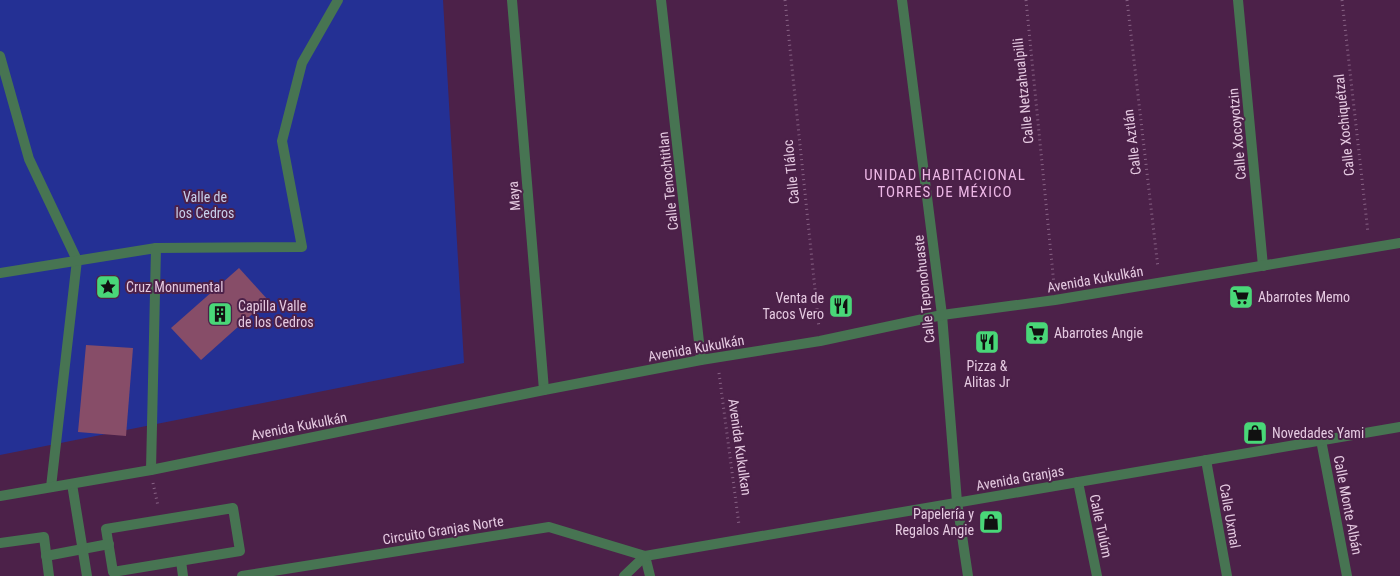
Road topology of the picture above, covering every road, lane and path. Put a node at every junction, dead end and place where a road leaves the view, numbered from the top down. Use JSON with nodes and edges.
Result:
{"nodes":[{"id":1,"x":338,"y":0,"type":"edge"},
{"id":2,"x":512,"y":0,"type":"edge"},
{"id":3,"x":661,"y":0,"type":"edge"},
{"id":4,"x":785,"y":0,"type":"edge"},
{"id":5,"x":902,"y":0,"type":"edge"},
{"id":6,"x":1026,"y":0,"type":"edge"},
{"id":7,"x":1127,"y":0,"type":"edge"},
{"id":8,"x":1238,"y":0,"type":"edge"},
{"id":9,"x":1342,"y":0,"type":"edge"},
{"id":10,"x":0,"y":56,"type":"edge"},
{"id":11,"x":1400,"y":242,"type":"edge"},
{"id":12,"x":156,"y":248,"type":"junction"},
{"id":13,"x":1369,"y":248,"type":"junction"},
{"id":14,"x":77,"y":260,"type":"junction"},
{"id":15,"x":1263,"y":266,"type":"junction"},
{"id":16,"x":0,"y":273,"type":"edge"},
{"id":17,"x":1159,"y":282,"type":"junction"},
{"id":18,"x":1055,"y":300,"type":"junction"},
{"id":19,"x":942,"y":315,"type":"junction"},
{"id":20,"x":820,"y":341,"type":"junction"},
{"id":21,"x":717,"y":357,"type":"junction"},
{"id":22,"x":702,"y":360,"type":"junction"},
{"id":23,"x":544,"y":390,"type":"junction"},
{"id":24,"x":1400,"y":427,"type":"edge"},
{"id":25,"x":1321,"y":440,"type":"junction"},
{"id":26,"x":1206,"y":460,"type":"junction"},
{"id":27,"x":151,"y":470,"type":"junction"},
{"id":28,"x":1078,"y":482,"type":"junction"},
{"id":29,"x":72,"y":484,"type":"junction"},
{"id":30,"x":51,"y":487,"type":"junction"},
{"id":31,"x":0,"y":496,"type":"edge"},
{"id":32,"x":957,"y":502,"type":"junction"},
{"id":33,"x":161,"y":520,"type":"junction"},
{"id":34,"x":741,"y":539,"type":"junction"},
{"id":35,"x":0,"y":543,"type":"edge"},
{"id":36,"x":109,"y":544,"type":"junction"},
{"id":37,"x":82,"y":548,"type":"junction"},
{"id":38,"x":46,"y":556,"type":"junction"},
{"id":39,"x":645,"y":556,"type":"junction"},
{"id":40,"x":181,"y":561,"type":"junction"},
{"id":41,"x":49,"y":576,"type":"edge"},
{"id":42,"x":87,"y":576,"type":"edge"},
{"id":43,"x":183,"y":576,"type":"edge"},
{"id":44,"x":242,"y":576,"type":"edge"},
{"id":45,"x":624,"y":576,"type":"edge"},
{"id":46,"x":650,"y":576,"type":"edge"},
{"id":47,"x":968,"y":576,"type":"edge"},
{"id":48,"x":1097,"y":576,"type":"edge"},
{"id":49,"x":1227,"y":576,"type":"edge"},
{"id":50,"x":1347,"y":576,"type":"edge"}],
"edges":[{"from":1,"to":12,"type":"street"},
{"from":2,"to":23,"type":"street","name":"Maya"},
{"from":3,"to":22,"type":"street","name":"Calle Tenochtitlan"},
{"from":4,"to":20,"type":"path","name":"Calle Tláloc"},
{"from":5,"to":19,"type":"street","name":"Calle Teponohuaste"},
{"from":6,"to":18,"type":"path","name":"Calle Netzahualpilli"},
{"from":7,"to":17,"type":"path","name":"Calle Aztlán"},
{"from":8,"to":15,"type":"street","name":"Calle Xocoyotzin"},
{"from":9,"to":13,"type":"path","name":"Calle Xochiquétzal"},
{"from":10,"to":14,"type":"street"},
{"from":11,"to":13,"type":"street","name":"Avenida Kukulkán"},
{"from":12,"to":14,"type":"street"},
{"from":12,"to":27,"type":"street"},
{"from":13,"to":15,"type":"street","name":"Avenida Kukulkán"},
{"from":14,"to":16,"type":"street"},
{"from":14,"to":30,"type":"street"},
{"from":15,"to":17,"type":"street","name":"Avenida Kukulkán"},
{"from":17,"to":18,"type":"street","name":"Avenida Kukulkán"},
{"from":18,"to":19,"type":"street","name":"Avenida Kukulkán"},
{"from":19,"to":20,"type":"street","name":"Avenida Kukulkán"},
{"from":19,"to":32,"type":"street","name":"Calle Teponohuaste"},
{"from":20,"to":21,"type":"street","name":"Avenida Kukulkán"},
{"from":21,"to":22,"type":"street","name":"Avenida Kukulkán"},
{"from":21,"to":34,"type":"path","name":"Avenida Kukulkan"},
{"from":22,"to":23,"type":"street","name":"Avenida Kukulkán"},
{"from":23,"to":27,"type":"street","name":"Avenida Kukulkán"},
{"from":24,"to":25,"type":"street","name":"Avenida Granjas"},
{"from":25,"to":26,"type":"street","name":"Avenida Granjas"},
{"from":25,"to":50,"type":"street","name":"Calle Monte Albán"},
{"from":26,"to":28,"type":"street","name":"Avenida Granjas"},
{"from":26,"to":49,"type":"street","name":"Calle Uxmal"},
{"from":27,"to":29,"type":"street","name":"Avenida Kukulkán"},
{"from":27,"to":33,"type":"path"},
{"from":28,"to":32,"type":"street","name":"Avenida Granjas"},
{"from":28,"to":48,"type":"street","name":"Calle Tulúm"},
{"from":29,"to":30,"type":"street","name":"Avenida Kukulkán"},
{"from":29,"to":37,"type":"street"},
{"from":30,"to":31,"type":"street","name":"Avenida Kukulkán"},
{"from":32,"to":34,"type":"street","name":"Avenida Granjas"},
{"from":32,"to":47,"type":"street","name":"Calle Teponohuaste"},
{"from":33,"to":36,"type":"street"},
{"from":33,"to":40,"type":"street"},
{"from":34,"to":39,"type":"street","name":"Avenida Granjas"},
{"from":35,"to":38,"type":"street"},
{"from":36,"to":37,"type":"street"},
{"from":36,"to":40,"type":"street"},
{"from":37,"to":38,"type":"street"},
{"from":37,"to":42,"type":"street"},
{"from":38,"to":41,"type":"street"},
{"from":39,"to":44,"type":"street","name":"Circuito Granjas Norte"},
{"from":39,"to":45,"type":"street"},
{"from":39,"to":46,"type":"street"},
{"from":40,"to":43,"type":"street"}]}
